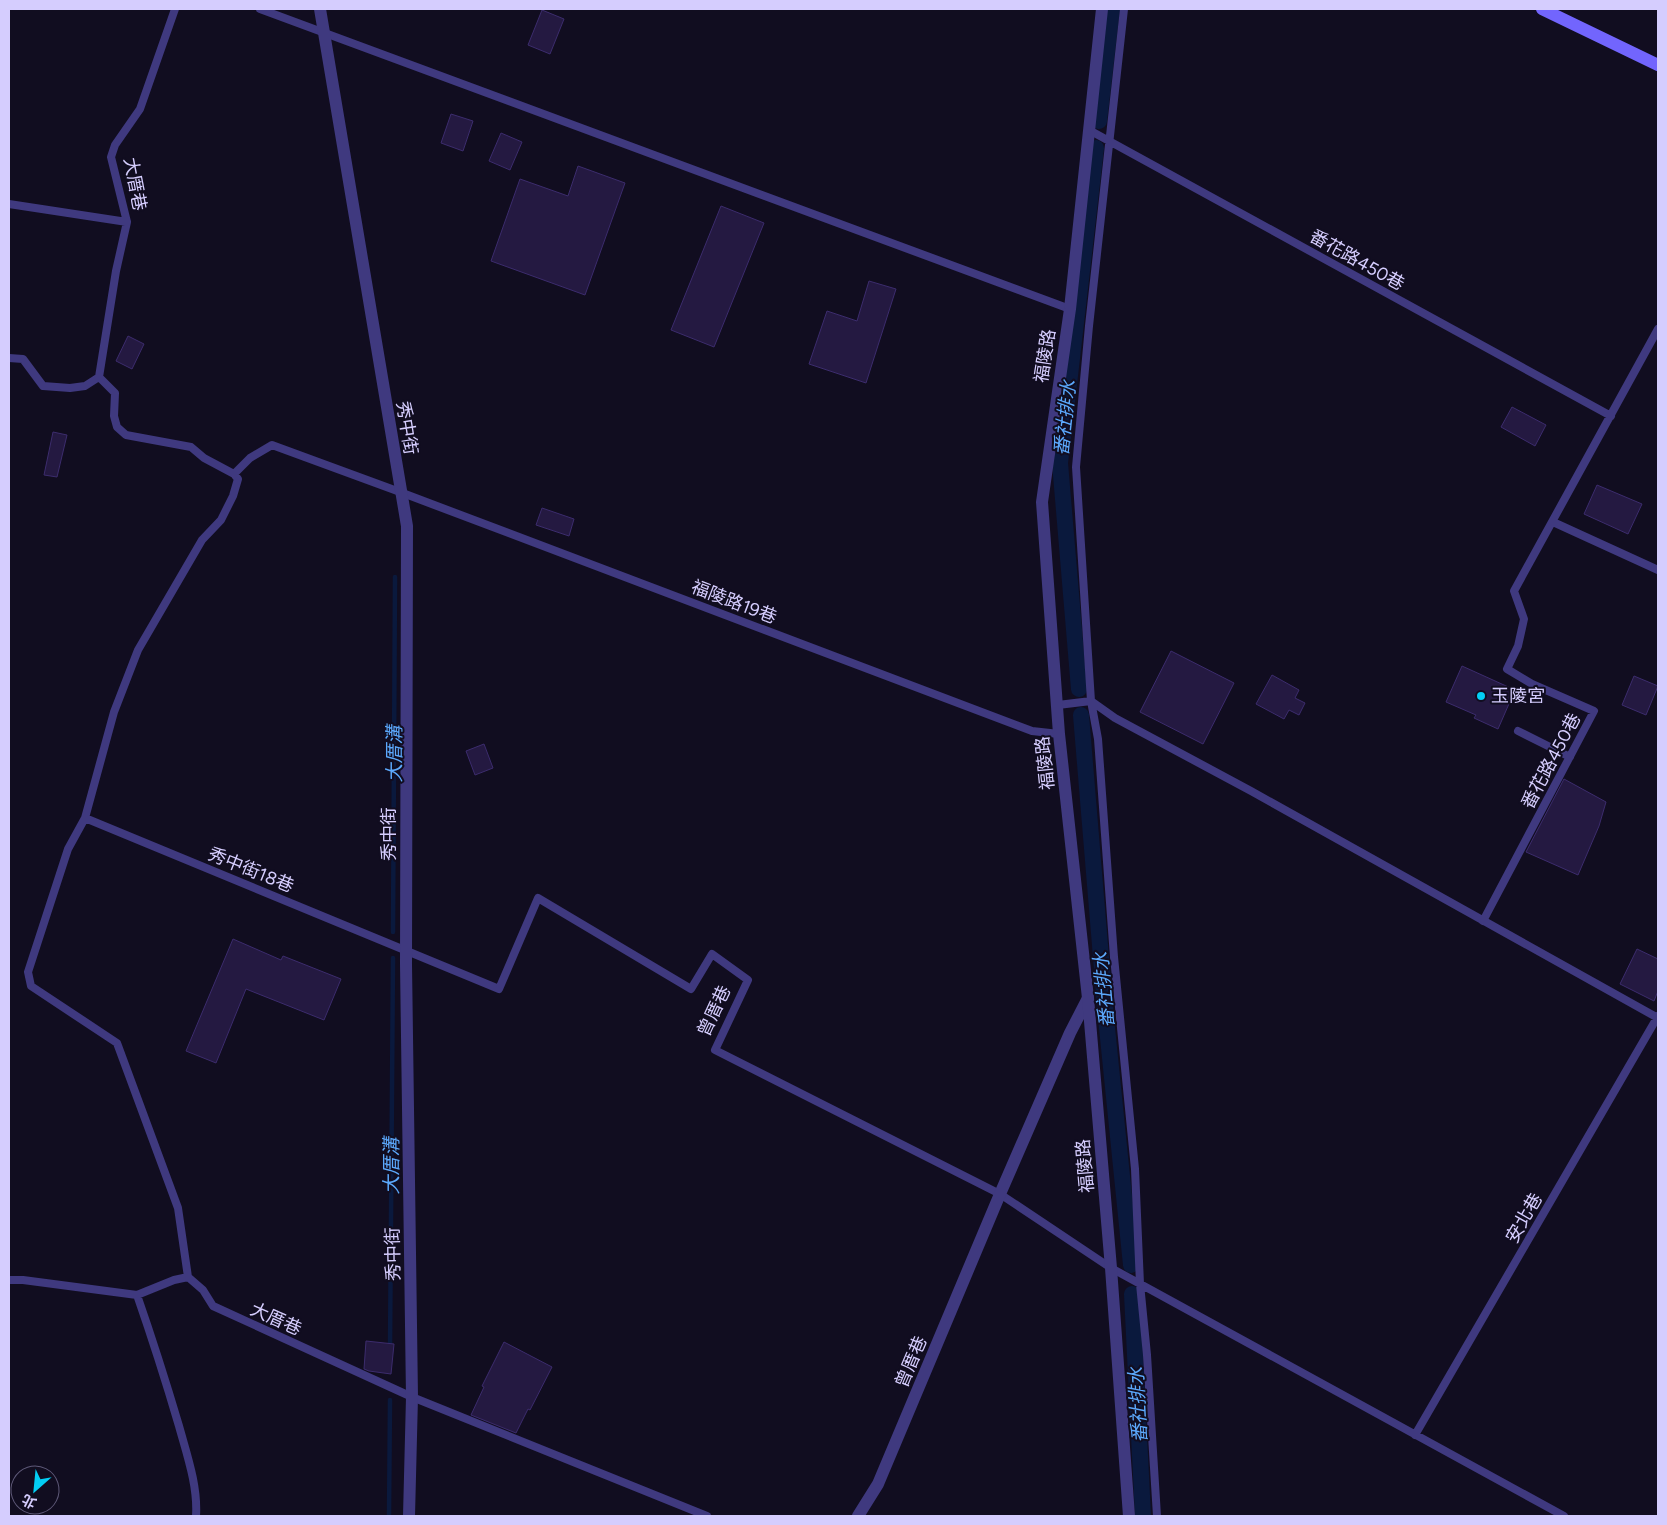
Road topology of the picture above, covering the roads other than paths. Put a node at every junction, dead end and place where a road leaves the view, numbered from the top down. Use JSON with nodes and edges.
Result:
{"nodes":[{"id":1,"x":175,"y":9,"type":"edge"},
{"id":2,"x":260,"y":9,"type":"edge"},
{"id":3,"x":320,"y":9,"type":"edge"},
{"id":4,"x":1102,"y":9,"type":"edge"},
{"id":5,"x":1124,"y":9,"type":"edge"},
{"id":6,"x":1542,"y":9,"type":"edge"},
{"id":7,"x":324,"y":31,"type":"junction"},
{"id":8,"x":1658,"y":65,"type":"edge"},
{"id":9,"x":1089,"y":130,"type":"junction"},
{"id":10,"x":1110,"y":141,"type":"junction"},
{"id":11,"x":9,"y":204,"type":"edge"},
{"id":12,"x":127,"y":222,"type":"junction"},
{"id":13,"x":1070,"y":309,"type":"junction"},
{"id":14,"x":1658,"y":329,"type":"edge"},
{"id":15,"x":9,"y":358,"type":"edge"},
{"id":16,"x":99,"y":377,"type":"junction"},
{"id":17,"x":1611,"y":416,"type":"junction"},
{"id":18,"x":234,"y":474,"type":"junction"},
{"id":19,"x":400,"y":492,"type":"junction"},
{"id":20,"x":1553,"y":522,"type":"junction"},
{"id":21,"x":1658,"y":570,"type":"edge"},
{"id":22,"x":1091,"y":701,"type":"junction"},
{"id":23,"x":1058,"y":705,"type":"junction"},
{"id":24,"x":1518,"y":731,"type":"dead end"},
{"id":25,"x":1059,"y":734,"type":"junction"},
{"id":26,"x":1570,"y":757,"type":"junction"},
{"id":27,"x":85,"y":818,"type":"junction"},
{"id":28,"x":1483,"y":921,"type":"junction"},
{"id":29,"x":406,"y":950,"type":"junction"},
{"id":30,"x":1088,"y":998,"type":"junction"},
{"id":31,"x":1658,"y":1018,"type":"edge"},
{"id":32,"x":1000,"y":1194,"type":"junction"},
{"id":33,"x":1112,"y":1268,"type":"junction"},
{"id":34,"x":188,"y":1277,"type":"junction"},
{"id":35,"x":9,"y":1280,"type":"edge"},
{"id":36,"x":1140,"y":1284,"type":"junction"},
{"id":37,"x":137,"y":1295,"type":"junction"},
{"id":38,"x":412,"y":1397,"type":"junction"},
{"id":39,"x":1415,"y":1436,"type":"junction"},
{"id":40,"x":861,"y":1515,"type":"edge"},
{"id":41,"x":196,"y":1516,"type":"edge"},
{"id":42,"x":409,"y":1516,"type":"edge"},
{"id":43,"x":706,"y":1516,"type":"edge"},
{"id":44,"x":1129,"y":1516,"type":"edge"},
{"id":45,"x":1157,"y":1516,"type":"edge"},
{"id":46,"x":1564,"y":1516,"type":"edge"}],
"edges":[{"from":1,"to":12,"type":"lane","name":"大厝巷"},
{"from":2,"to":7,"type":"lane"},
{"from":3,"to":7,"type":"street","name":"秀中街"},
{"from":4,"to":9,"type":"street","name":"福陵路"},
{"from":5,"to":10,"type":"lane"},
{"from":6,"to":8,"type":"main road"},
{"from":7,"to":13,"type":"lane"},
{"from":7,"to":19,"type":"street","name":"秀中街"},
{"from":9,"to":10,"type":"lane","name":"番花路450巷"},
{"from":9,"to":13,"type":"street","name":"福陵路"},
{"from":10,"to":17,"type":"lane","name":"番花路450巷"},
{"from":10,"to":22,"type":"lane"},
{"from":11,"to":12,"type":"lane"},
{"from":12,"to":16,"type":"lane","name":"大厝巷"},
{"from":13,"to":23,"type":"street","name":"福陵路"},
{"from":14,"to":17,"type":"lane","name":"番花路450巷"},
{"from":15,"to":16,"type":"lane"},
{"from":16,"to":18,"type":"lane"},
{"from":17,"to":20,"type":"lane","name":"番花路450巷"},
{"from":18,"to":19,"type":"lane"},
{"from":18,"to":27,"type":"lane"},
{"from":19,"to":25,"type":"lane","name":"福陵路19巷"},
{"from":19,"to":29,"type":"street","name":"秀中街"},
{"from":20,"to":21,"type":"lane"},
{"from":20,"to":26,"type":"lane","name":"番花路450巷"},
{"from":22,"to":23,"type":"lane"},
{"from":22,"to":28,"type":"lane"},
{"from":22,"to":36,"type":"lane"},
{"from":23,"to":25,"type":"street","name":"福陵路"},
{"from":24,"to":26,"type":"lane"},
{"from":25,"to":30,"type":"street","name":"福陵路"},
{"from":26,"to":28,"type":"lane","name":"番花路450巷"},
{"from":27,"to":29,"type":"lane","name":"秀中街18巷"},
{"from":27,"to":34,"type":"lane"},
{"from":28,"to":31,"type":"lane"},
{"from":29,"to":32,"type":"lane","name":"曾厝巷"},
{"from":29,"to":38,"type":"street","name":"秀中街"},
{"from":30,"to":32,"type":"street","name":"曾厝巷"},
{"from":30,"to":33,"type":"street","name":"福陵路"},
{"from":31,"to":39,"type":"lane","name":"安北巷"},
{"from":32,"to":33,"type":"lane","name":"曾厝巷"},
{"from":32,"to":40,"type":"street","name":"曾厝巷"},
{"from":33,"to":36,"type":"lane"},
{"from":33,"to":44,"type":"street","name":"福陵路"},
{"from":34,"to":37,"type":"lane"},
{"from":34,"to":38,"type":"lane","name":"大厝巷"},
{"from":35,"to":37,"type":"lane"},
{"from":36,"to":39,"type":"lane"},
{"from":36,"to":45,"type":"lane"},
{"from":37,"to":41,"type":"lane"},
{"from":38,"to":42,"type":"street","name":"秀中街"},
{"from":38,"to":43,"type":"lane","name":"大厝巷"},
{"from":39,"to":46,"type":"lane"}]}
